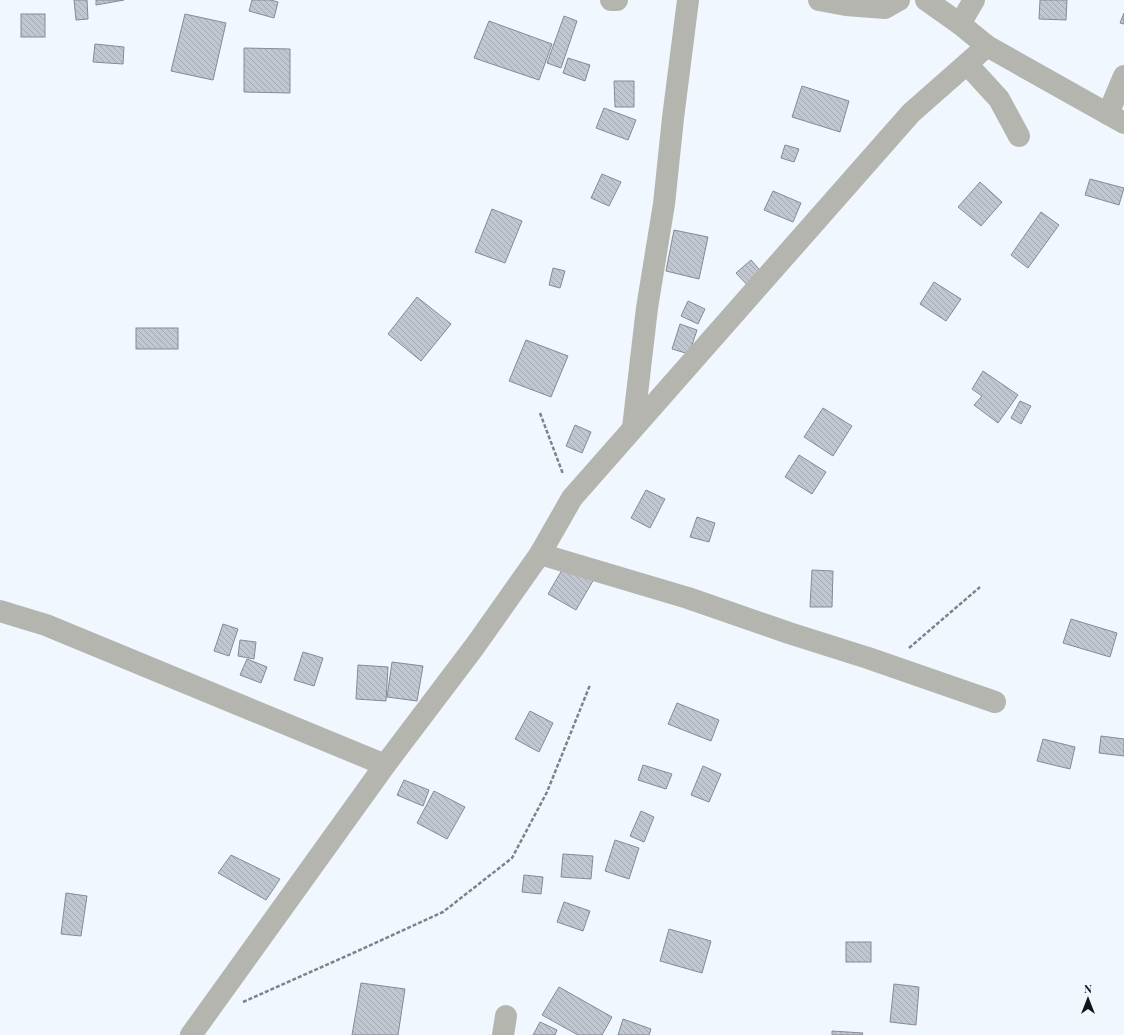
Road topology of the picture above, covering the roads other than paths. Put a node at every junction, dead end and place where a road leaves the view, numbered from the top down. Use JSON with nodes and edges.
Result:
{"nodes":[{"id":1,"x":611,"y":0,"type":"edge"},
{"id":2,"x":618,"y":0,"type":"edge"},
{"id":3,"x":688,"y":0,"type":"edge"},
{"id":4,"x":819,"y":0,"type":"edge"},
{"id":5,"x":899,"y":0,"type":"edge"},
{"id":6,"x":926,"y":0,"type":"edge"},
{"id":7,"x":974,"y":0,"type":"edge"},
{"id":8,"x":960,"y":24,"type":"junction"},
{"id":9,"x":987,"y":46,"type":"junction"},
{"id":10,"x":967,"y":64,"type":"junction"},
{"id":11,"x":1124,"y":76,"type":"edge"},
{"id":12,"x":1116,"y":118,"type":"edge"},
{"id":13,"x":1018,"y":136,"type":"dead end"},
{"id":14,"x":633,"y":428,"type":"junction"},
{"id":15,"x":540,"y":554,"type":"junction"},
{"id":16,"x":0,"y":611,"type":"edge"},
{"id":17,"x":995,"y":702,"type":"dead end"},
{"id":18,"x":385,"y":765,"type":"junction"},
{"id":19,"x":191,"y":1035,"type":"edge"}],
"edges":[{"from":1,"to":2,"type":"street"},
{"from":3,"to":14,"type":"street"},
{"from":4,"to":5,"type":"street"},
{"from":6,"to":8,"type":"street"},
{"from":7,"to":8,"type":"street"},
{"from":8,"to":9,"type":"street"},
{"from":9,"to":10,"type":"street"},
{"from":9,"to":12,"type":"street"},
{"from":10,"to":13,"type":"street"},
{"from":10,"to":14,"type":"street"},
{"from":11,"to":12,"type":"street"},
{"from":14,"to":15,"type":"street"},
{"from":15,"to":17,"type":"street"},
{"from":15,"to":18,"type":"street"},
{"from":16,"to":18,"type":"street"},
{"from":18,"to":19,"type":"street"}]}
